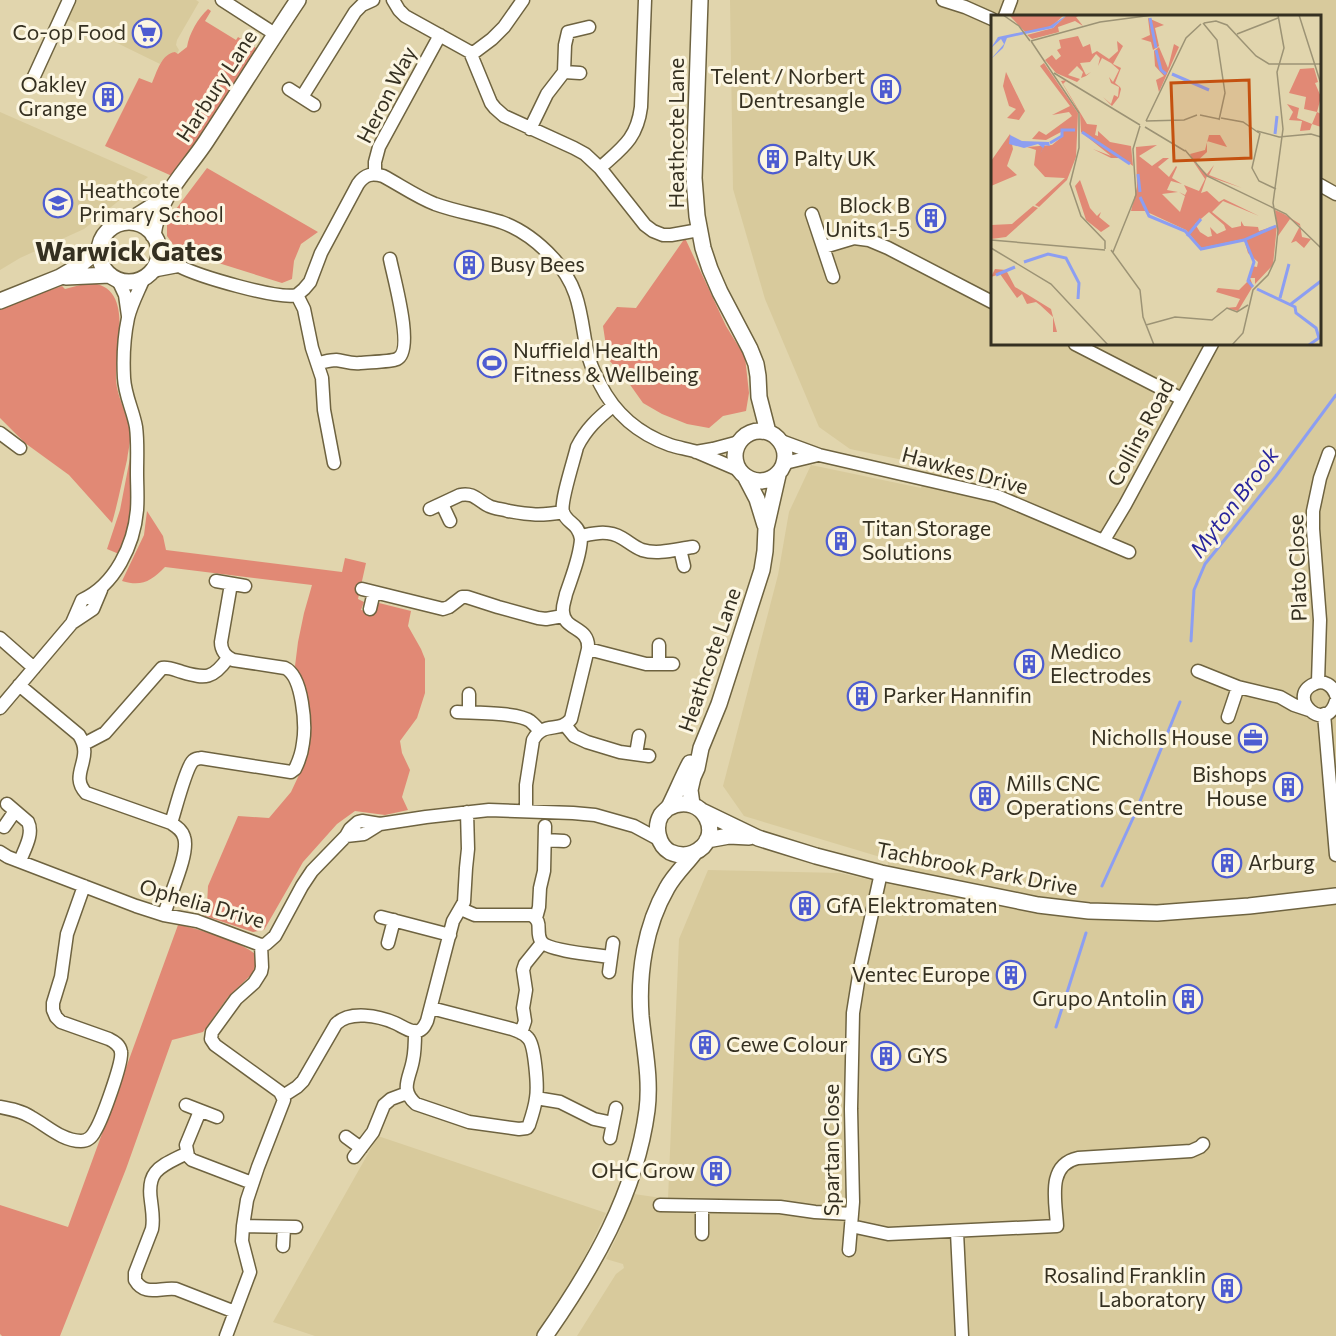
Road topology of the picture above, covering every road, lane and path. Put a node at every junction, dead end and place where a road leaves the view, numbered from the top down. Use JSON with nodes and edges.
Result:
{"nodes":[{"id":1,"x":69,"y":0,"type":"edge"},
{"id":2,"x":222,"y":0,"type":"edge"},
{"id":3,"x":298,"y":0,"type":"edge"},
{"id":4,"x":373,"y":0,"type":"edge"},
{"id":5,"x":393,"y":0,"type":"edge"},
{"id":6,"x":523,"y":0,"type":"edge"},
{"id":7,"x":645,"y":0,"type":"edge"},
{"id":8,"x":700,"y":0,"type":"edge"},
{"id":9,"x":943,"y":0,"type":"edge"},
{"id":10,"x":1011,"y":0,"type":"edge"},
{"id":11,"x":1005,"y":15,"type":"edge"},
{"id":12,"x":991,"y":19,"type":"edge"},
{"id":13,"x":589,"y":27,"type":"dead end"},
{"id":14,"x":275,"y":34,"type":"junction"},
{"id":15,"x":440,"y":35,"type":"junction"},
{"id":16,"x":472,"y":54,"type":"junction"},
{"id":17,"x":564,"y":72,"type":"junction"},
{"id":18,"x":580,"y":73,"type":"dead end"},
{"id":19,"x":31,"y":83,"type":"dead end"},
{"id":20,"x":290,"y":89,"type":"dead end"},
{"id":21,"x":302,"y":97,"type":"junction"},
{"id":22,"x":314,"y":105,"type":"dead end"},
{"id":23,"x":530,"y":129,"type":"junction"},
{"id":24,"x":600,"y":168,"type":"junction"},
{"id":25,"x":375,"y":174,"type":"junction"},
{"id":26,"x":1321,"y":186,"type":"edge"},
{"id":27,"x":168,"y":193,"type":"junction"},
{"id":28,"x":1336,"y":194,"type":"edge"},
{"id":29,"x":812,"y":214,"type":"dead end"},
{"id":30,"x":126,"y":222,"type":"junction"},
{"id":31,"x":699,"y":230,"type":"junction"},
{"id":32,"x":156,"y":240,"type":"junction"},
{"id":33,"x":824,"y":247,"type":"junction"},
{"id":34,"x":100,"y":249,"type":"junction"},
{"id":35,"x":390,"y":259,"type":"dead end"},
{"id":36,"x":178,"y":266,"type":"junction"},
{"id":37,"x":114,"y":277,"type":"junction"},
{"id":38,"x":146,"y":277,"type":"junction"},
{"id":39,"x":833,"y":277,"type":"dead end"},
{"id":40,"x":60,"y":278,"type":"junction"},
{"id":41,"x":297,"y":294,"type":"junction"},
{"id":42,"x":991,"y":301,"type":"edge"},
{"id":43,"x":0,"y":302,"type":"edge"},
{"id":44,"x":128,"y":317,"type":"junction"},
{"id":45,"x":1077,"y":345,"type":"edge"},
{"id":46,"x":1211,"y":345,"type":"edge"},
{"id":47,"x":318,"y":363,"type":"junction"},
{"id":48,"x":759,"y":397,"type":"junction"},
{"id":49,"x":1182,"y":399,"type":"junction"},
{"id":50,"x":613,"y":406,"type":"junction"},
{"id":51,"x":775,"y":436,"type":"junction"},
{"id":52,"x":741,"y":439,"type":"junction"},
{"id":53,"x":2,"y":440,"type":"edge"},
{"id":54,"x":20,"y":448,"type":"dead end"},
{"id":55,"x":695,"y":452,"type":"junction"},
{"id":56,"x":1329,"y":453,"type":"dead end"},
{"id":57,"x":819,"y":455,"type":"junction"},
{"id":58,"x":334,"y":463,"type":"dead end"},
{"id":59,"x":781,"y":469,"type":"junction"},
{"id":60,"x":742,"y":473,"type":"junction"},
{"id":61,"x":442,"y":504,"type":"junction"},
{"id":62,"x":430,"y":509,"type":"dead end"},
{"id":63,"x":563,"y":512,"type":"junction"},
{"id":64,"x":450,"y":521,"type":"dead end"},
{"id":65,"x":766,"y":528,"type":"junction"},
{"id":66,"x":581,"y":536,"type":"junction"},
{"id":67,"x":1104,"y":540,"type":"junction"},
{"id":68,"x":693,"y":547,"type":"dead end"},
{"id":69,"x":680,"y":549,"type":"junction"},
{"id":70,"x":1130,"y":552,"type":"dead end"},
{"id":71,"x":684,"y":566,"type":"dead end"},
{"id":72,"x":216,"y":581,"type":"dead end"},
{"id":73,"x":231,"y":584,"type":"junction"},
{"id":74,"x":245,"y":586,"type":"dead end"},
{"id":75,"x":370,"y":609,"type":"dead end"},
{"id":76,"x":563,"y":616,"type":"junction"},
{"id":77,"x":0,"y":638,"type":"edge"},
{"id":78,"x":659,"y":645,"type":"dead end"},
{"id":79,"x":588,"y":649,"type":"junction"},
{"id":80,"x":228,"y":658,"type":"junction"},
{"id":81,"x":659,"y":664,"type":"junction"},
{"id":82,"x":673,"y":664,"type":"dead end"},
{"id":83,"x":34,"y":668,"type":"junction"},
{"id":84,"x":1198,"y":671,"type":"dead end"},
{"id":85,"x":1318,"y":682,"type":"junction"},
{"id":86,"x":19,"y":685,"type":"junction"},
{"id":87,"x":1238,"y":687,"type":"junction"},
{"id":88,"x":1305,"y":692,"type":"junction"},
{"id":89,"x":469,"y":694,"type":"dead end"},
{"id":90,"x":1336,"y":695,"type":"edge"},
{"id":91,"x":1280,"y":697,"type":"junction"},
{"id":92,"x":1336,"y":701,"type":"edge"},
{"id":93,"x":0,"y":708,"type":"edge"},
{"id":94,"x":1309,"y":710,"type":"junction"},
{"id":95,"x":1324,"y":714,"type":"junction"},
{"id":96,"x":1227,"y":717,"type":"dead end"},
{"id":97,"x":565,"y":725,"type":"junction"},
{"id":98,"x":540,"y":731,"type":"junction"},
{"id":99,"x":639,"y":736,"type":"dead end"},
{"id":100,"x":84,"y":744,"type":"junction"},
{"id":101,"x":701,"y":748,"type":"junction"},
{"id":102,"x":636,"y":754,"type":"junction"},
{"id":103,"x":649,"y":756,"type":"dead end"},
{"id":104,"x":668,"y":808,"type":"junction"},
{"id":105,"x":697,"y":808,"type":"junction"},
{"id":106,"x":526,"y":810,"type":"junction"},
{"id":107,"x":467,"y":812,"type":"junction"},
{"id":108,"x":658,"y":822,"type":"junction"},
{"id":109,"x":171,"y":824,"type":"junction"},
{"id":110,"x":634,"y":825,"type":"junction"},
{"id":111,"x":4,"y":826,"type":"dead end"},
{"id":112,"x":545,"y":826,"type":"dead end"},
{"id":113,"x":758,"y":838,"type":"junction"},
{"id":114,"x":545,"y":840,"type":"junction"},
{"id":115,"x":707,"y":840,"type":"junction"},
{"id":116,"x":564,"y":841,"type":"dead end"},
{"id":117,"x":664,"y":846,"type":"junction"},
{"id":118,"x":0,"y":852,"type":"edge"},
{"id":119,"x":695,"y":852,"type":"junction"},
{"id":120,"x":1336,"y":855,"type":"edge"},
{"id":121,"x":20,"y":861,"type":"junction"},
{"id":122,"x":881,"y":873,"type":"junction"},
{"id":123,"x":84,"y":886,"type":"junction"},
{"id":124,"x":667,"y":888,"type":"junction"},
{"id":125,"x":1336,"y":896,"type":"edge"},
{"id":126,"x":461,"y":909,"type":"junction"},
{"id":127,"x":164,"y":915,"type":"junction"},
{"id":128,"x":381,"y":917,"type":"dead end"},
{"id":129,"x":536,"y":918,"type":"junction"},
{"id":130,"x":394,"y":920,"type":"junction"},
{"id":131,"x":450,"y":935,"type":"junction"},
{"id":132,"x":542,"y":943,"type":"junction"},
{"id":133,"x":614,"y":943,"type":"dead end"},
{"id":134,"x":388,"y":944,"type":"dead end"},
{"id":135,"x":261,"y":945,"type":"junction"},
{"id":136,"x":611,"y":957,"type":"junction"},
{"id":137,"x":609,"y":972,"type":"dead end"},
{"id":138,"x":431,"y":1008,"type":"junction"},
{"id":139,"x":415,"y":1031,"type":"junction"},
{"id":140,"x":521,"y":1033,"type":"junction"},
{"id":141,"x":407,"y":1093,"type":"junction"},
{"id":142,"x":283,"y":1096,"type":"junction"},
{"id":143,"x":536,"y":1098,"type":"junction"},
{"id":144,"x":186,"y":1105,"type":"dead end"},
{"id":145,"x":0,"y":1107,"type":"edge"},
{"id":146,"x":616,"y":1108,"type":"dead end"},
{"id":147,"x":200,"y":1111,"type":"junction"},
{"id":148,"x":217,"y":1117,"type":"dead end"},
{"id":149,"x":613,"y":1123,"type":"junction"},
{"id":150,"x":346,"y":1137,"type":"dead end"},
{"id":151,"x":610,"y":1138,"type":"dead end"},
{"id":152,"x":1203,"y":1144,"type":"dead end"},
{"id":153,"x":187,"y":1153,"type":"junction"},
{"id":154,"x":252,"y":1183,"type":"junction"},
{"id":155,"x":660,"y":1205,"type":"dead end"},
{"id":156,"x":702,"y":1206,"type":"junction"},
{"id":157,"x":851,"y":1220,"type":"junction"},
{"id":158,"x":243,"y":1226,"type":"junction"},
{"id":159,"x":957,"y":1232,"type":"junction"},
{"id":160,"x":702,"y":1234,"type":"dead end"},
{"id":161,"x":283,"y":1246,"type":"dead end"},
{"id":162,"x":849,"y":1250,"type":"dead end"},
{"id":163,"x":235,"y":1312,"type":"junction"},
{"id":164,"x":226,"y":1336,"type":"edge"},
{"id":165,"x":545,"y":1336,"type":"edge"},
{"id":166,"x":962,"y":1336,"type":"edge"}],
"edges":[{"from":1,"to":19,"type":"street"},
{"from":2,"to":14,"type":"street"},
{"from":3,"to":14,"type":"street","name":"Harbury Lane"},
{"from":4,"to":21,"type":"street"},
{"from":5,"to":15,"type":"street"},
{"from":6,"to":16,"type":"street"},
{"from":7,"to":24,"type":"street"},
{"from":8,"to":31,"type":"street","name":"Heathcote Lane"},
{"from":9,"to":12,"type":"street"},
{"from":10,"to":11,"type":"street"},
{"from":13,"to":17,"type":"street"},
{"from":14,"to":27,"type":"street","name":"Harbury Lane"},
{"from":15,"to":16,"type":"street"},
{"from":15,"to":25,"type":"street","name":"Heron Way"},
{"from":16,"to":23,"type":"street"},
{"from":17,"to":18,"type":"street"},
{"from":17,"to":23,"type":"street"},
{"from":20,"to":21,"type":"street"},
{"from":21,"to":22,"type":"street"},
{"from":23,"to":24,"type":"street"},
{"from":24,"to":31,"type":"street"},
{"from":25,"to":41,"type":"street"},
{"from":25,"to":50,"type":"street"},
{"from":26,"to":28,"type":"street"},
{"from":27,"to":30,"type":"street","name":"Harbury Lane"},
{"from":27,"to":32,"type":"street","name":"Harbury Lane"},
{"from":29,"to":33,"type":"street"},
{"from":30,"to":32,"type":"street"},
{"from":30,"to":34,"type":"street"},
{"from":31,"to":48,"type":"street","name":"Heathcote Lane"},
{"from":32,"to":36,"type":"street"},
{"from":32,"to":38,"type":"street"},
{"from":33,"to":39,"type":"street"},
{"from":33,"to":42,"type":"street"},
{"from":34,"to":37,"type":"street"},
{"from":34,"to":40,"type":"street"},
{"from":35,"to":47,"type":"street"},
{"from":36,"to":38,"type":"street"},
{"from":36,"to":41,"type":"street"},
{"from":37,"to":38,"type":"street"},
{"from":37,"to":40,"type":"street"},
{"from":37,"to":44,"type":"street"},
{"from":38,"to":44,"type":"street"},
{"from":40,"to":43,"type":"street"},
{"from":41,"to":47,"type":"street"},
{"from":44,"to":83,"type":"street"},
{"from":45,"to":49,"type":"street"},
{"from":46,"to":49,"type":"street","name":"Collins Road"},
{"from":47,"to":58,"type":"street"},
{"from":48,"to":51,"type":"street","name":"Heathcote Lane"},
{"from":48,"to":52,"type":"street","name":"Heathcote Lane"},
{"from":49,"to":67,"type":"street","name":"Collins Road"},
{"from":50,"to":55,"type":"street"},
{"from":50,"to":63,"type":"street"},
{"from":51,"to":52,"type":"street"},
{"from":51,"to":57,"type":"street","name":"Hawkes Drive"},
{"from":51,"to":59,"type":"street"},
{"from":52,"to":55,"type":"street"},
{"from":52,"to":60,"type":"street"},
{"from":53,"to":54,"type":"street"},
{"from":55,"to":60,"type":"street"},
{"from":56,"to":85,"type":"street","name":"Plato Close"},
{"from":57,"to":59,"type":"street","name":"Hawkes Drive"},
{"from":57,"to":67,"type":"street","name":"Hawkes Drive"},
{"from":59,"to":60,"type":"street"},
{"from":59,"to":65,"type":"street","name":"Heathcote Lane"},
{"from":60,"to":65,"type":"street","name":"Heathcote Lane"},
{"from":61,"to":62,"type":"street"},
{"from":61,"to":63,"type":"street"},
{"from":61,"to":64,"type":"street"},
{"from":63,"to":66,"type":"street"},
{"from":65,"to":101,"type":"street","name":"Heathcote Lane"},
{"from":66,"to":69,"type":"street"},
{"from":66,"to":76,"type":"street"},
{"from":67,"to":70,"type":"street","name":"Hawkes Drive"},
{"from":68,"to":69,"type":"street"},
{"from":69,"to":71,"type":"street"},
{"from":72,"to":73,"type":"street"},
{"from":73,"to":74,"type":"street"},
{"from":73,"to":80,"type":"street"},
{"from":75,"to":76,"type":"street"},
{"from":76,"to":79,"type":"street"},
{"from":77,"to":83,"type":"street"},
{"from":78,"to":81,"type":"street"},
{"from":79,"to":81,"type":"street"},
{"from":79,"to":97,"type":"street"},
{"from":80,"to":100,"type":"street"},
{"from":80,"to":109,"type":"street"},
{"from":81,"to":82,"type":"street"},
{"from":83,"to":86,"type":"street"},
{"from":84,"to":87,"type":"street"},
{"from":85,"to":88,"type":"street"},
{"from":85,"to":90,"type":"street"},
{"from":86,"to":93,"type":"street"},
{"from":86,"to":100,"type":"street"},
{"from":87,"to":91,"type":"street"},
{"from":87,"to":96,"type":"street"},
{"from":88,"to":91,"type":"street"},
{"from":88,"to":94,"type":"street"},
{"from":89,"to":98,"type":"street"},
{"from":91,"to":94,"type":"street"},
{"from":92,"to":95,"type":"street"},
{"from":94,"to":95,"type":"street"},
{"from":95,"to":120,"type":"street"},
{"from":97,"to":98,"type":"street"},
{"from":97,"to":102,"type":"street"},
{"from":98,"to":106,"type":"street"},
{"from":99,"to":102,"type":"street"},
{"from":100,"to":109,"type":"street"},
{"from":101,"to":104,"type":"street"},
{"from":101,"to":105,"type":"street","name":"Heathcote Lane"},
{"from":102,"to":103,"type":"street"},
{"from":104,"to":105,"type":"street"},
{"from":104,"to":108,"type":"street"},
{"from":105,"to":113,"type":"street","name":"Tachbrook Park Drive"},
{"from":105,"to":115,"type":"street"},
{"from":106,"to":107,"type":"street","name":"Ophelia Drive"},
{"from":106,"to":110,"type":"street","name":"Ophelia Drive"},
{"from":107,"to":126,"type":"street"},
{"from":107,"to":135,"type":"street","name":"Ophelia Drive"},
{"from":108,"to":110,"type":"street","name":"Ophelia Drive"},
{"from":108,"to":117,"type":"street"},
{"from":109,"to":127,"type":"street"},
{"from":110,"to":117,"type":"street","name":"Ophelia Drive"},
{"from":111,"to":121,"type":"street"},
{"from":112,"to":114,"type":"street"},
{"from":113,"to":115,"type":"street","name":"Tachbrook Park Drive"},
{"from":113,"to":122,"type":"street","name":"Tachbrook Park Drive"},
{"from":114,"to":116,"type":"street"},
{"from":114,"to":129,"type":"street"},
{"from":115,"to":119,"type":"street"},
{"from":117,"to":119,"type":"street"},
{"from":117,"to":124,"type":"street"},
{"from":118,"to":121,"type":"street","name":"Ophelia Drive"},
{"from":119,"to":124,"type":"street"},
{"from":121,"to":123,"type":"street","name":"Ophelia Drive"},
{"from":122,"to":125,"type":"street","name":"Tachbrook Park Drive"},
{"from":122,"to":157,"type":"street","name":"Spartan Close"},
{"from":123,"to":127,"type":"street","name":"Ophelia Drive"},
{"from":123,"to":145,"type":"street"},
{"from":124,"to":165,"type":"street"},
{"from":126,"to":129,"type":"street"},
{"from":126,"to":131,"type":"street"},
{"from":127,"to":135,"type":"street","name":"Ophelia Drive"},
{"from":128,"to":130,"type":"street"},
{"from":129,"to":132,"type":"street"},
{"from":130,"to":131,"type":"street"},
{"from":130,"to":134,"type":"street"},
{"from":131,"to":138,"type":"street"},
{"from":132,"to":136,"type":"street"},
{"from":132,"to":140,"type":"street"},
{"from":133,"to":136,"type":"street"},
{"from":135,"to":142,"type":"street"},
{"from":136,"to":137,"type":"street"},
{"from":138,"to":139,"type":"street"},
{"from":138,"to":140,"type":"street"},
{"from":139,"to":141,"type":"street"},
{"from":139,"to":142,"type":"street"},
{"from":140,"to":143,"type":"street"},
{"from":141,"to":143,"type":"street"},
{"from":141,"to":150,"type":"street"},
{"from":142,"to":154,"type":"street"},
{"from":143,"to":149,"type":"street"},
{"from":144,"to":147,"type":"street"},
{"from":146,"to":149,"type":"street"},
{"from":147,"to":148,"type":"street"},
{"from":147,"to":153,"type":"street"},
{"from":149,"to":151,"type":"street"},
{"from":152,"to":159,"type":"street"},
{"from":153,"to":154,"type":"street"},
{"from":153,"to":163,"type":"street"},
{"from":154,"to":158,"type":"street"},
{"from":155,"to":156,"type":"street"},
{"from":156,"to":157,"type":"street"},
{"from":156,"to":160,"type":"street"},
{"from":157,"to":159,"type":"street"},
{"from":157,"to":162,"type":"street","name":"Spartan Close"},
{"from":158,"to":161,"type":"street"},
{"from":158,"to":163,"type":"street"},
{"from":159,"to":166,"type":"street"},
{"from":163,"to":164,"type":"street"}]}
